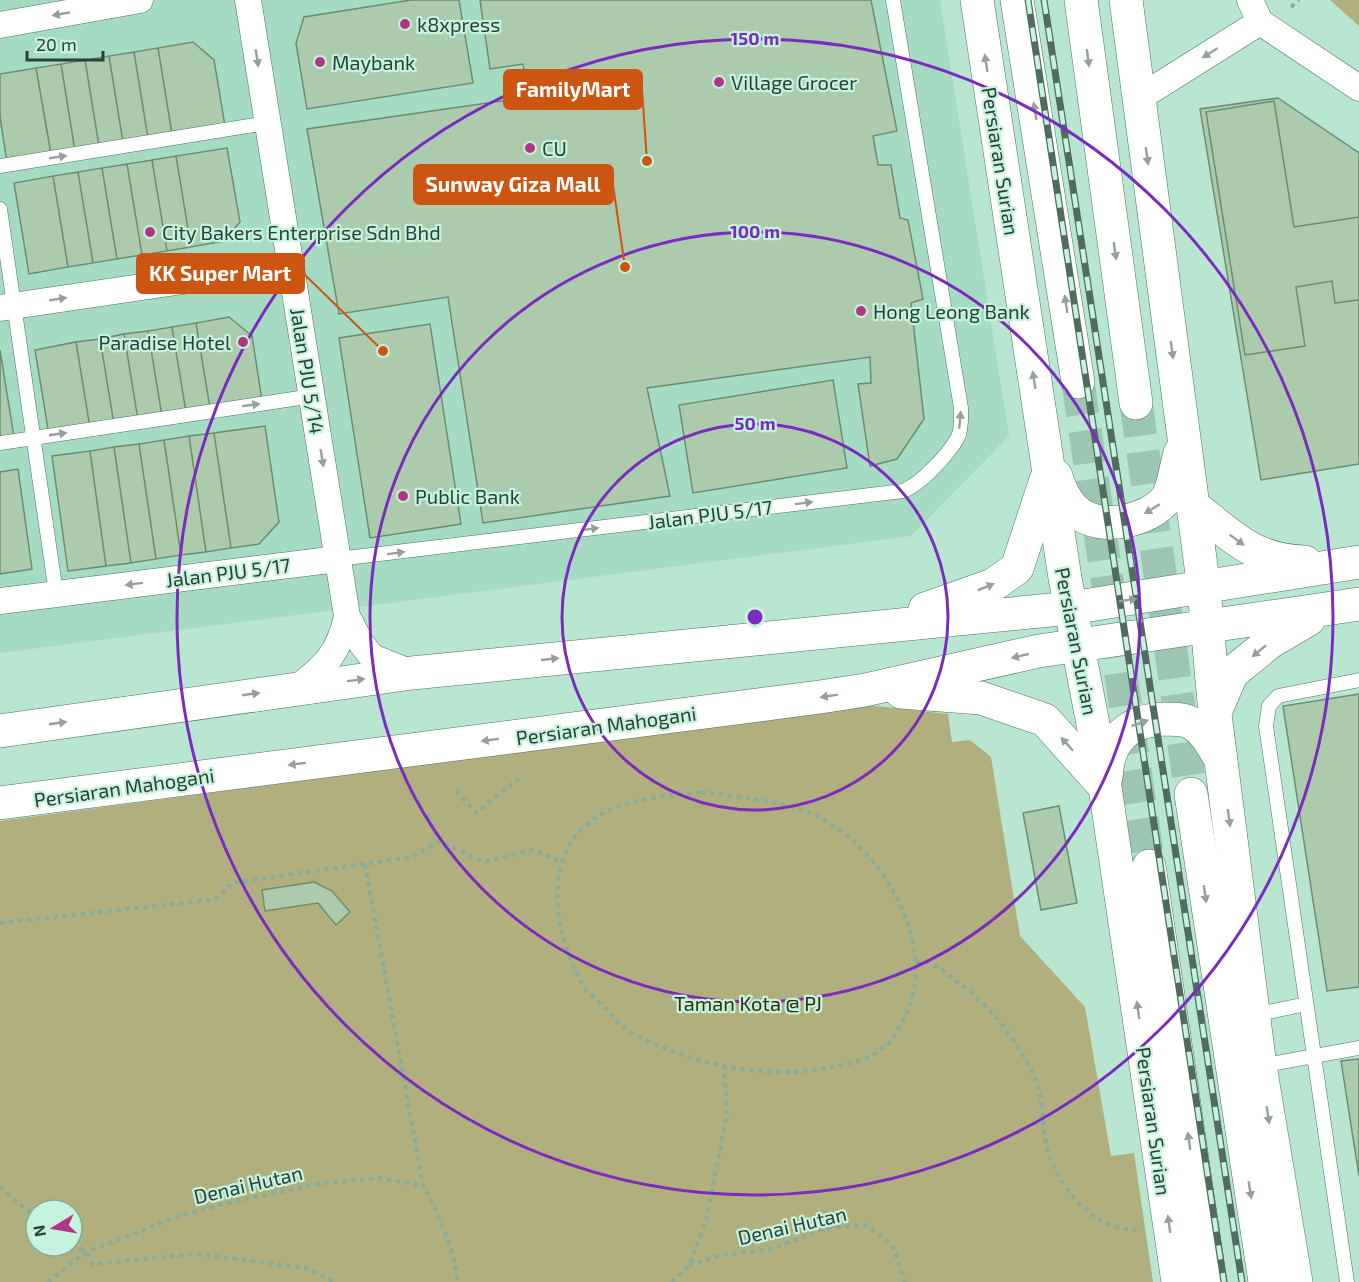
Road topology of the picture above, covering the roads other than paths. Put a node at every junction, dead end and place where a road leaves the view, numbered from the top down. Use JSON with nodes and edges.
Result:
{"nodes":[{"id":1,"x":248,"y":0,"type":"edge"},
{"id":2,"x":893,"y":0,"type":"edge"},
{"id":3,"x":976,"y":0,"type":"edge"},
{"id":4,"x":1017,"y":0,"type":"edge"},
{"id":5,"x":1081,"y":0,"type":"edge"},
{"id":6,"x":1126,"y":0,"type":"edge"},
{"id":7,"x":125,"y":1,"type":"edge"},
{"id":8,"x":1255,"y":11,"type":"edge"},
{"id":9,"x":0,"y":25,"type":"edge"},
{"id":10,"x":1359,"y":88,"type":"edge"},
{"id":11,"x":1139,"y":98,"type":"junction"},
{"id":12,"x":267,"y":123,"type":"junction"},
{"id":13,"x":0,"y":166,"type":"edge"},
{"id":14,"x":0,"y":209,"type":"edge"},
{"id":15,"x":290,"y":264,"type":"junction"},
{"id":16,"x":8,"y":307,"type":"edge"},
{"id":17,"x":1078,"y":382,"type":"tunnel mouth"},
{"id":18,"x":313,"y":396,"type":"junction"},
{"id":19,"x":1136,"y":403,"type":"tunnel mouth"},
{"id":20,"x":33,"y":437,"type":"junction"},
{"id":21,"x":1043,"y":438,"type":"junction"},
{"id":22,"x":1184,"y":440,"type":"junction"},
{"id":23,"x":0,"y":443,"type":"edge"},
{"id":24,"x":1049,"y":473,"type":"junction"},
{"id":25,"x":1191,"y":504,"type":"junction"},
{"id":26,"x":338,"y":559,"type":"junction"},
{"id":27,"x":1359,"y":562,"type":"edge"},
{"id":28,"x":1204,"y":589,"type":"junction"},
{"id":29,"x":56,"y":593,"type":"junction"},
{"id":30,"x":0,"y":601,"type":"edge"},
{"id":31,"x":1359,"y":604,"type":"edge"},
{"id":32,"x":1071,"y":608,"type":"junction"},
{"id":33,"x":1327,"y":609,"type":"junction"},
{"id":34,"x":346,"y":616,"type":"junction"},
{"id":35,"x":1208,"y":627,"type":"junction"},
{"id":36,"x":766,"y":637,"type":"junction"},
{"id":37,"x":1078,"y":646,"type":"junction"},
{"id":38,"x":412,"y":673,"type":"junction"},
{"id":39,"x":1359,"y":680,"type":"edge"},
{"id":40,"x":298,"y":687,"type":"junction"},
{"id":41,"x":866,"y":690,"type":"junction"},
{"id":42,"x":1215,"y":714,"type":"junction"},
{"id":43,"x":0,"y":731,"type":"edge"},
{"id":44,"x":1221,"y":760,"type":"junction"},
{"id":45,"x":1105,"y":787,"type":"junction"},
{"id":46,"x":1191,"y":794,"type":"tunnel mouth"},
{"id":47,"x":0,"y":804,"type":"edge"},
{"id":48,"x":1149,"y":866,"type":"tunnel mouth"},
{"id":49,"x":1306,"y":1004,"type":"junction"},
{"id":50,"x":1254,"y":1015,"type":"junction"},
{"id":51,"x":1359,"y":1048,"type":"edge"},
{"id":52,"x":1314,"y":1057,"type":"junction"},
{"id":53,"x":1260,"y":1066,"type":"junction"},
{"id":54,"x":1178,"y":1282,"type":"edge"},
{"id":55,"x":1210,"y":1282,"type":"edge"},
{"id":56,"x":1265,"y":1282,"type":"edge"},
{"id":57,"x":1296,"y":1282,"type":"edge"},
{"id":58,"x":1347,"y":1282,"type":"edge"}],
"edges":[{"from":1,"to":12,"type":"street","name":"Jalan PJU 5/14","one_way":true},
{"from":26,"to":2,"type":"lane","name":"Jalan PJU 5/17","one_way":true},
{"from":21,"to":3,"type":"main road","name":"Persiaran Surian","one_way":true},
{"from":17,"to":4,"type":"main road","one_way":true},
{"from":5,"to":19,"type":"main road","one_way":true},
{"from":6,"to":11,"type":"main road"},
{"from":7,"to":9,"type":"street","one_way":true},
{"from":8,"to":10,"type":"street"},
{"from":8,"to":11,"type":"street","one_way":true},
{"from":11,"to":22,"type":"main road","one_way":true},
{"from":13,"to":12,"type":"lane","one_way":true},
{"from":12,"to":15,"type":"street","name":"Jalan PJU 5/14"},
{"from":14,"to":16,"type":"lane"},
{"from":16,"to":15,"type":"street","one_way":true},
{"from":15,"to":18,"type":"street","name":"Jalan PJU 5/14"},
{"from":16,"to":20,"type":"lane"},
{"from":20,"to":18,"type":"lane","one_way":true},
{"from":18,"to":26,"type":"street","name":"Jalan PJU 5/14","one_way":true},
{"from":20,"to":23,"type":"lane"},
{"from":20,"to":29,"type":"lane"},
{"from":22,"to":21,"type":"main road","one_way":true},
{"from":21,"to":24,"type":"main road","name":"Persiaran Surian"},
{"from":22,"to":25,"type":"main road"},
{"from":24,"to":32,"type":"main road","name":"Persiaran Surian"},
{"from":36,"to":24,"type":"main road","one_way":true},
{"from":25,"to":27,"type":"main road","one_way":true},
{"from":25,"to":28,"type":"main road"},
{"from":26,"to":29,"type":"street","name":"Jalan PJU 5/17","one_way":true},
{"from":26,"to":34,"type":"street","name":"Jalan PJU 5/14"},
{"from":27,"to":28,"type":"main road"},
{"from":32,"to":28,"type":"main road","one_way":true},
{"from":28,"to":35,"type":"main road"},
{"from":29,"to":30,"type":"street","name":"Jalan PJU 5/17"},
{"from":31,"to":33,"type":"main road","name":"Persiaran Mahogani"},
{"from":32,"to":36,"type":"main road"},
{"from":32,"to":37,"type":"main road","name":"Persiaran Surian"},
{"from":33,"to":35,"type":"main road","name":"Persiaran Mahogani"},
{"from":33,"to":42,"type":"main road","one_way":true},
{"from":34,"to":38,"type":"street","name":"Jalan PJU 5/14"},
{"from":34,"to":40,"type":"street"},
{"from":35,"to":37,"type":"main road","name":"Persiaran Mahogani"},
{"from":35,"to":42,"type":"main road"},
{"from":38,"to":36,"type":"main road","one_way":true},
{"from":37,"to":41,"type":"main road","name":"Persiaran Mahogani","one_way":true},
{"from":37,"to":45,"type":"main road","name":"Persiaran Surian"},
{"from":40,"to":38,"type":"main road","one_way":true},
{"from":39,"to":49,"type":"lane"},
{"from":43,"to":40,"type":"main road","one_way":true},
{"from":45,"to":41,"type":"main road","one_way":true},
{"from":41,"to":47,"type":"main road","name":"Persiaran Mahogani","one_way":true},
{"from":42,"to":44,"type":"main road"},
{"from":45,"to":44,"type":"main road","one_way":true},
{"from":44,"to":50,"type":"main road","one_way":true},
{"from":54,"to":45,"type":"main road","name":"Persiaran Surian","one_way":true},
{"from":46,"to":56,"type":"main road","one_way":true},
{"from":55,"to":48,"type":"main road","name":"Persiaran Surian","one_way":true},
{"from":49,"to":50,"type":"lane"},
{"from":49,"to":52,"type":"lane"},
{"from":50,"to":53,"type":"main road"},
{"from":51,"to":52,"type":"lane"},
{"from":52,"to":53,"type":"lane"},
{"from":52,"to":58,"type":"lane"},
{"from":53,"to":57,"type":"main road","one_way":true}]}
